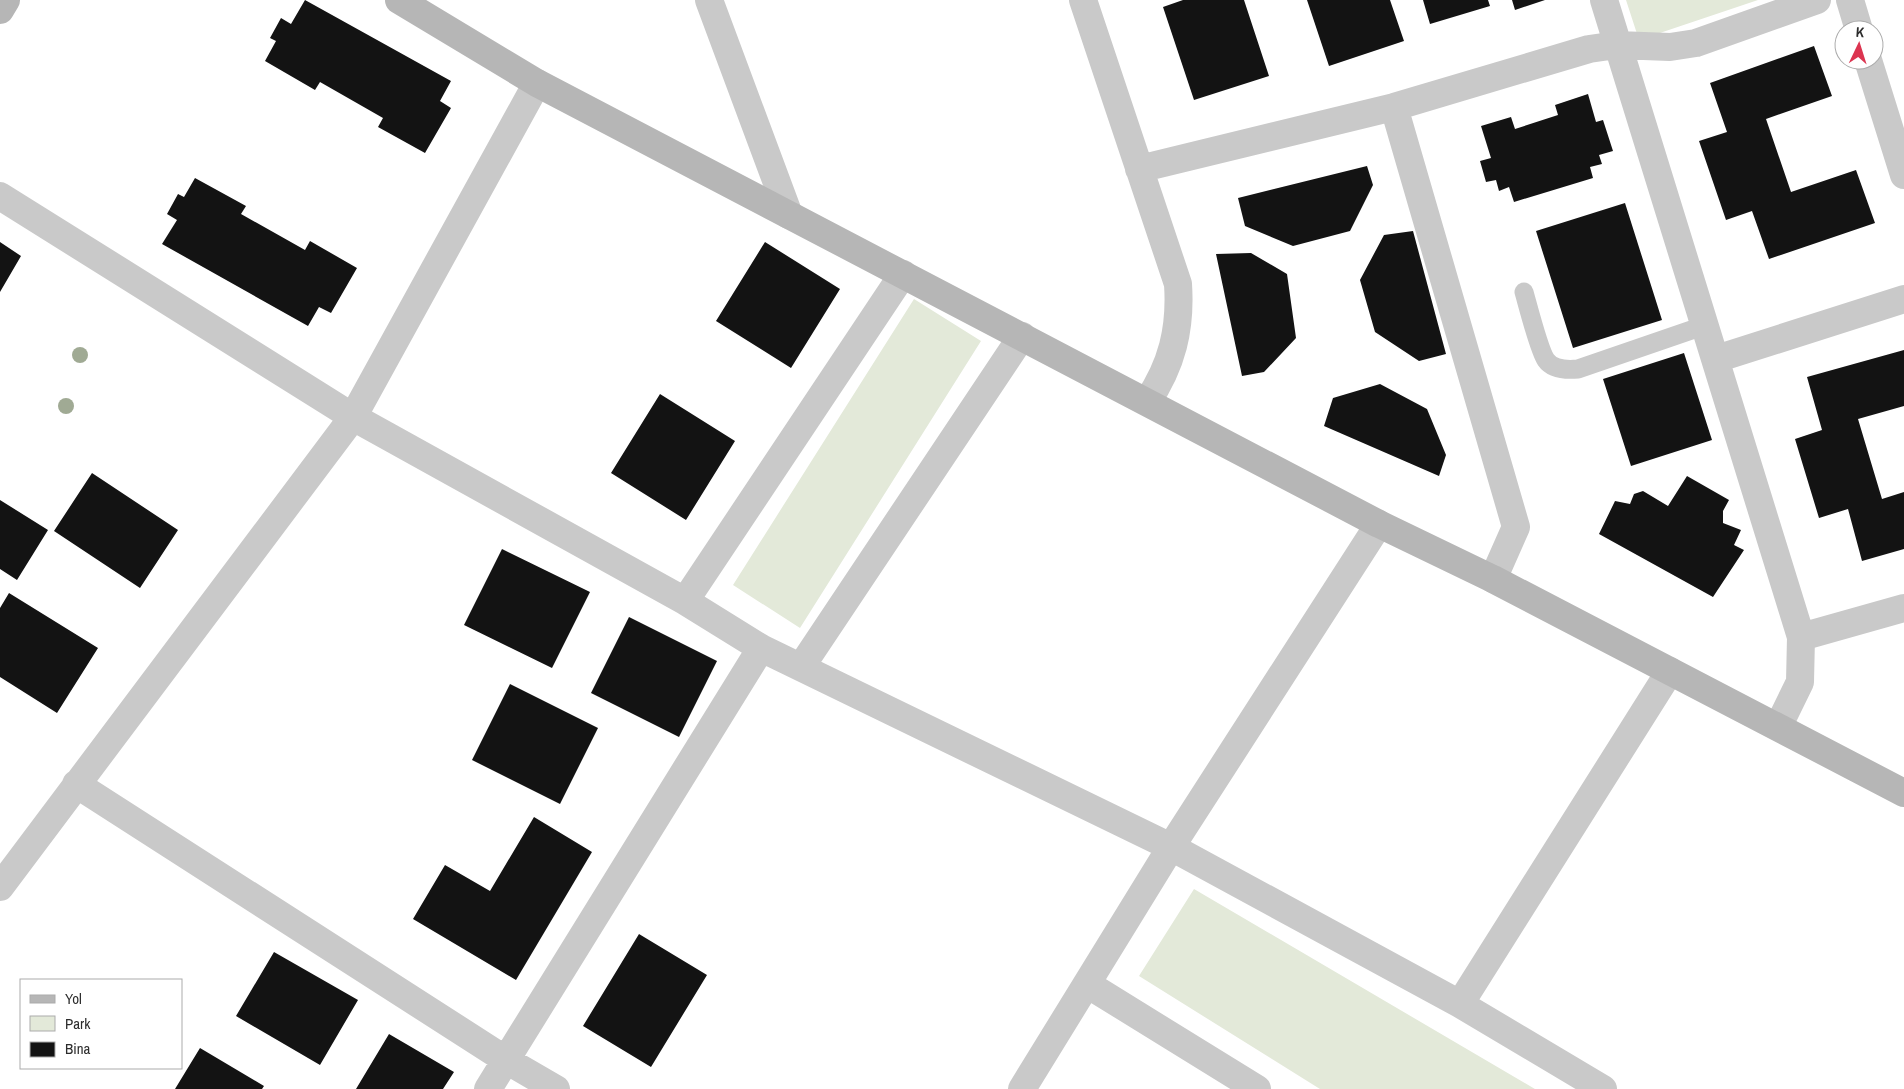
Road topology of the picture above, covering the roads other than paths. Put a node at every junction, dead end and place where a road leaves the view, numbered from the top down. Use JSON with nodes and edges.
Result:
{"nodes":[{"id":1,"x":6,"y":0,"type":"edge"},
{"id":2,"x":399,"y":0,"type":"edge"},
{"id":3,"x":709,"y":0,"type":"edge"},
{"id":4,"x":1083,"y":0,"type":"edge"},
{"id":5,"x":1604,"y":0,"type":"edge"},
{"id":6,"x":1817,"y":0,"type":"edge"},
{"id":7,"x":1850,"y":0,"type":"edge"},
{"id":8,"x":0,"y":10,"type":"edge"},
{"id":9,"x":1856,"y":20,"type":"edge"},
{"id":10,"x":1618,"y":45,"type":"junction"},
{"id":11,"x":1871,"y":70,"type":"edge"},
{"id":12,"x":537,"y":83,"type":"junction"},
{"id":13,"x":1394,"y":107,"type":"junction"},
{"id":14,"x":1139,"y":169,"type":"junction"},
{"id":15,"x":1904,"y":175,"type":"edge"},
{"id":16,"x":0,"y":196,"type":"edge"},
{"id":17,"x":789,"y":214,"type":"junction"},
{"id":18,"x":903,"y":274,"type":"junction"},
{"id":19,"x":1524,"y":292,"type":"dead end"},
{"id":20,"x":1904,"y":299,"type":"edge"},
{"id":21,"x":1706,"y":326,"type":"junction"},
{"id":22,"x":1022,"y":336,"type":"junction"},
{"id":23,"x":1716,"y":359,"type":"junction"},
{"id":24,"x":1147,"y":402,"type":"junction"},
{"id":25,"x":353,"y":417,"type":"junction"},
{"id":26,"x":1379,"y":524,"type":"junction"},
{"id":27,"x":1493,"y":579,"type":"junction"},
{"id":28,"x":685,"y":602,"type":"junction"},
{"id":29,"x":1904,"y":608,"type":"edge"},
{"id":30,"x":1801,"y":637,"type":"junction"},
{"id":31,"x":761,"y":648,"type":"junction"},
{"id":32,"x":801,"y":667,"type":"junction"},
{"id":33,"x":1670,"y":671,"type":"junction"},
{"id":34,"x":1778,"y":727,"type":"junction"},
{"id":35,"x":76,"y":784,"type":"junction"},
{"id":36,"x":1904,"y":793,"type":"edge"},
{"id":37,"x":1171,"y":847,"type":"junction"},
{"id":38,"x":0,"y":887,"type":"edge"},
{"id":39,"x":1087,"y":984,"type":"junction"},
{"id":40,"x":1460,"y":1004,"type":"junction"},
{"id":41,"x":506,"y":1060,"type":"junction"},
{"id":42,"x":488,"y":1089,"type":"edge"},
{"id":43,"x":556,"y":1089,"type":"edge"},
{"id":44,"x":1022,"y":1089,"type":"edge"},
{"id":45,"x":1257,"y":1089,"type":"edge"},
{"id":46,"x":1603,"y":1089,"type":"edge"}],
"edges":[{"from":1,"to":8,"type":"street"},
{"from":2,"to":12,"type":"street"},
{"from":3,"to":17,"type":"street"},
{"from":4,"to":14,"type":"street"},
{"from":5,"to":10,"type":"street"},
{"from":6,"to":10,"type":"street"},
{"from":7,"to":9,"type":"street"},
{"from":10,"to":13,"type":"street"},
{"from":10,"to":21,"type":"street"},
{"from":11,"to":15,"type":"street"},
{"from":12,"to":17,"type":"street"},
{"from":12,"to":25,"type":"street"},
{"from":13,"to":14,"type":"street"},
{"from":13,"to":27,"type":"street"},
{"from":14,"to":24,"type":"street"},
{"from":16,"to":25,"type":"street"},
{"from":17,"to":18,"type":"street"},
{"from":18,"to":22,"type":"street"},
{"from":18,"to":28,"type":"street"},
{"from":19,"to":21,"type":"lane"},
{"from":20,"to":23,"type":"street"},
{"from":21,"to":23,"type":"street"},
{"from":22,"to":24,"type":"street"},
{"from":22,"to":32,"type":"street"},
{"from":23,"to":30,"type":"street"},
{"from":24,"to":26,"type":"street"},
{"from":25,"to":28,"type":"street"},
{"from":25,"to":35,"type":"street"},
{"from":26,"to":27,"type":"street"},
{"from":26,"to":37,"type":"street"},
{"from":27,"to":33,"type":"street"},
{"from":28,"to":31,"type":"street"},
{"from":29,"to":30,"type":"street"},
{"from":30,"to":34,"type":"street"},
{"from":31,"to":32,"type":"street"},
{"from":31,"to":41,"type":"street"},
{"from":32,"to":37,"type":"street"},
{"from":33,"to":34,"type":"street"},
{"from":33,"to":40,"type":"street"},
{"from":34,"to":36,"type":"street"},
{"from":35,"to":38,"type":"street"},
{"from":35,"to":41,"type":"street"},
{"from":37,"to":39,"type":"street"},
{"from":37,"to":40,"type":"street"},
{"from":39,"to":44,"type":"street"},
{"from":39,"to":45,"type":"street"},
{"from":40,"to":46,"type":"street"},
{"from":41,"to":42,"type":"street"},
{"from":41,"to":43,"type":"street"}]}
